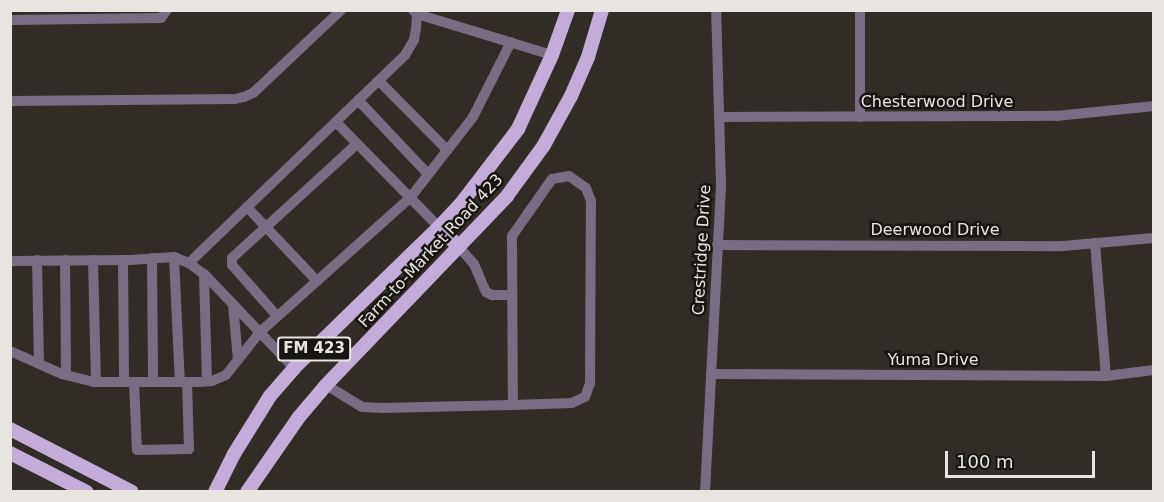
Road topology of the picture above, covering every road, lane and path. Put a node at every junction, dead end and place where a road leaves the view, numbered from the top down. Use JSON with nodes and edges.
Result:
{"nodes":[{"id":1,"x":167,"y":10,"type":"edge"},
{"id":2,"x":340,"y":10,"type":"edge"},
{"id":3,"x":568,"y":10,"type":"edge"},
{"id":4,"x":602,"y":10,"type":"edge"},
{"id":5,"x":716,"y":10,"type":"edge"},
{"id":6,"x":860,"y":10,"type":"edge"},
{"id":7,"x":415,"y":12,"type":"edge"},
{"id":8,"x":10,"y":20,"type":"edge"},
{"id":9,"x":511,"y":42,"type":"junction"},
{"id":10,"x":552,"y":55,"type":"junction"},
{"id":11,"x":379,"y":81,"type":"junction"},
{"id":12,"x":358,"y":100,"type":"junction"},
{"id":13,"x":10,"y":101,"type":"edge"},
{"id":14,"x":1154,"y":106,"type":"edge"},
{"id":15,"x":720,"y":117,"type":"junction"},
{"id":16,"x":861,"y":117,"type":"junction"},
{"id":17,"x":336,"y":122,"type":"junction"},
{"id":18,"x":357,"y":144,"type":"junction"},
{"id":19,"x":447,"y":150,"type":"junction"},
{"id":20,"x":429,"y":174,"type":"junction"},
{"id":21,"x":410,"y":198,"type":"junction"},
{"id":22,"x":247,"y":207,"type":"junction"},
{"id":23,"x":266,"y":226,"type":"junction"},
{"id":24,"x":439,"y":227,"type":"junction"},
{"id":25,"x":1154,"y":238,"type":"edge"},
{"id":26,"x":1095,"y":243,"type":"junction"},
{"id":27,"x":717,"y":245,"type":"junction"},
{"id":28,"x":459,"y":247,"type":"junction"},
{"id":29,"x":174,"y":257,"type":"junction"},
{"id":30,"x":152,"y":258,"type":"junction"},
{"id":31,"x":37,"y":260,"type":"junction"},
{"id":32,"x":65,"y":260,"type":"junction"},
{"id":33,"x":93,"y":260,"type":"junction"},
{"id":34,"x":123,"y":260,"type":"junction"},
{"id":35,"x":10,"y":261,"type":"edge"},
{"id":36,"x":189,"y":263,"type":"junction"},
{"id":37,"x":204,"y":274,"type":"junction"},
{"id":38,"x":317,"y":281,"type":"junction"},
{"id":39,"x":512,"y":295,"type":"junction"},
{"id":40,"x":233,"y":304,"type":"junction"},
{"id":41,"x":277,"y":316,"type":"junction"},
{"id":42,"x":260,"y":332,"type":"junction"},
{"id":43,"x":10,"y":351,"type":"edge"},
{"id":44,"x":238,"y":360,"type":"junction"},
{"id":45,"x":39,"y":363,"type":"junction"},
{"id":46,"x":294,"y":368,"type":"junction"},
{"id":47,"x":1154,"y":370,"type":"edge"},
{"id":48,"x":711,"y":374,"type":"junction"},
{"id":49,"x":66,"y":375,"type":"junction"},
{"id":50,"x":1106,"y":376,"type":"junction"},
{"id":51,"x":207,"y":381,"type":"junction"},
{"id":52,"x":96,"y":382,"type":"junction"},
{"id":53,"x":129,"y":382,"type":"junction"},
{"id":54,"x":153,"y":382,"type":"junction"},
{"id":55,"x":184,"y":382,"type":"junction"},
{"id":56,"x":326,"y":385,"type":"junction"},
{"id":57,"x":513,"y":405,"type":"junction"},
{"id":58,"x":10,"y":429,"type":"edge"},
{"id":59,"x":10,"y":453,"type":"edge"},
{"id":60,"x":87,"y":492,"type":"edge"},
{"id":61,"x":132,"y":492,"type":"edge"},
{"id":62,"x":215,"y":492,"type":"edge"},
{"id":63,"x":248,"y":492,"type":"edge"},
{"id":64,"x":705,"y":492,"type":"edge"}],
"edges":[{"from":1,"to":8,"type":"street"},
{"from":2,"to":13,"type":"street"},
{"from":3,"to":10,"type":"main road","name":"Farm-to-Market Road 423","number":"FM 423"},
{"from":4,"to":28,"type":"main road","name":"Farm-to-Market Road 423","number":"FM 423"},
{"from":5,"to":15,"type":"street","name":"Crestridge Drive"},
{"from":6,"to":16,"type":"street"},
{"from":7,"to":9,"type":"street"},
{"from":7,"to":11,"type":"street"},
{"from":9,"to":10,"type":"street"},
{"from":9,"to":19,"type":"street"},
{"from":10,"to":24,"type":"main road","name":"Farm-to-Market Road 423","number":"FM 423"},
{"from":11,"to":12,"type":"street"},
{"from":11,"to":19,"type":"street"},
{"from":12,"to":17,"type":"street"},
{"from":12,"to":20,"type":"street"},
{"from":14,"to":16,"type":"street","name":"Chesterwood Drive"},
{"from":15,"to":16,"type":"street","name":"Chesterwood Drive"},
{"from":15,"to":27,"type":"street","name":"Crestridge Drive"},
{"from":17,"to":18,"type":"street"},
{"from":17,"to":22,"type":"street"},
{"from":18,"to":21,"type":"street"},
{"from":18,"to":23,"type":"street"},
{"from":19,"to":20,"type":"street"},
{"from":20,"to":21,"type":"street"},
{"from":21,"to":24,"type":"street"},
{"from":21,"to":38,"type":"street"},
{"from":22,"to":23,"type":"street"},
{"from":22,"to":36,"type":"street"},
{"from":23,"to":38,"type":"street"},
{"from":23,"to":41,"type":"street"},
{"from":24,"to":28,"type":"main road"},
{"from":24,"to":46,"type":"main road","name":"Farm-to-Market Road 423","number":"FM 423"},
{"from":25,"to":26,"type":"street","name":"Deerwood Drive"},
{"from":26,"to":27,"type":"street","name":"Deerwood Drive"},
{"from":26,"to":50,"type":"street"},
{"from":27,"to":48,"type":"street","name":"Crestridge Drive"},
{"from":28,"to":39,"type":"street"},
{"from":28,"to":56,"type":"main road","name":"Farm-to-Market Road 423","number":"FM 423"},
{"from":29,"to":30,"type":"street"},
{"from":29,"to":36,"type":"street"},
{"from":29,"to":55,"type":"street"},
{"from":30,"to":34,"type":"street"},
{"from":30,"to":54,"type":"street"},
{"from":31,"to":32,"type":"street"},
{"from":31,"to":35,"type":"street"},
{"from":31,"to":45,"type":"street"},
{"from":32,"to":33,"type":"street"},
{"from":32,"to":49,"type":"street"},
{"from":33,"to":34,"type":"street"},
{"from":33,"to":52,"type":"street"},
{"from":34,"to":53,"type":"street"},
{"from":36,"to":37,"type":"street"},
{"from":37,"to":40,"type":"street"},
{"from":37,"to":51,"type":"street"},
{"from":38,"to":41,"type":"street"},
{"from":39,"to":57,"type":"street"},
{"from":39,"to":57,"type":"street"},
{"from":40,"to":42,"type":"street"},
{"from":40,"to":44,"type":"street"},
{"from":41,"to":42,"type":"street"},
{"from":42,"to":44,"type":"street"},
{"from":42,"to":46,"type":"street"},
{"from":43,"to":45,"type":"street"},
{"from":44,"to":51,"type":"street"},
{"from":45,"to":49,"type":"street"},
{"from":46,"to":62,"type":"main road","name":"Farm-to-Market Road 423","number":"FM 423"},
{"from":47,"to":50,"type":"street","name":"Yuma Drive"},
{"from":48,"to":50,"type":"street","name":"Yuma Drive"},
{"from":48,"to":64,"type":"street","name":"Crestridge Drive"},
{"from":49,"to":52,"type":"street"},
{"from":51,"to":55,"type":"street"},
{"from":52,"to":53,"type":"street"},
{"from":53,"to":54,"type":"street"},
{"from":53,"to":55,"type":"street"},
{"from":54,"to":55,"type":"street"},
{"from":56,"to":57,"type":"street"},
{"from":56,"to":63,"type":"main road","name":"Farm-to-Market Road 423","number":"FM 423"},
{"from":58,"to":61,"type":"main road"},
{"from":59,"to":60,"type":"main road"}]}
